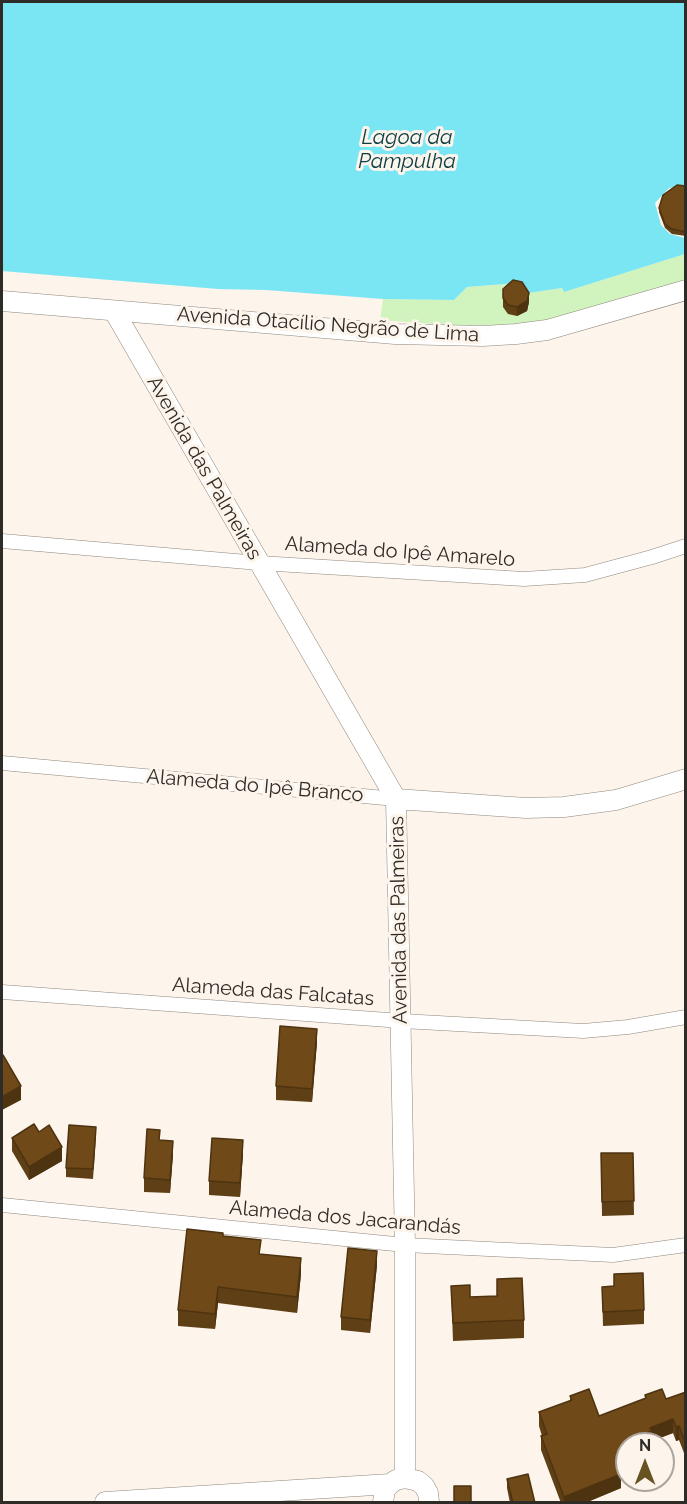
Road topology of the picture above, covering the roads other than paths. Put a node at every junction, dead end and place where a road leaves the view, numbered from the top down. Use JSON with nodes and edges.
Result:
{"nodes":[{"id":1,"x":686,"y":290,"type":"edge"},
{"id":2,"x":2,"y":301,"type":"edge"},
{"id":3,"x":114,"y":310,"type":"junction"},
{"id":4,"x":2,"y":541,"type":"edge"},
{"id":5,"x":686,"y":546,"type":"edge"},
{"id":6,"x":259,"y":563,"type":"junction"},
{"id":7,"x":3,"y":760,"type":"edge"},
{"id":8,"x":686,"y":779,"type":"edge"},
{"id":9,"x":396,"y":799,"type":"junction"},
{"id":10,"x":2,"y":992,"type":"edge"},
{"id":11,"x":686,"y":1017,"type":"edge"},
{"id":12,"x":402,"y":1021,"type":"junction"},
{"id":13,"x":3,"y":1202,"type":"edge"},
{"id":14,"x":405,"y":1245,"type":"junction"},
{"id":15,"x":686,"y":1245,"type":"edge"},
{"id":16,"x":404,"y":1481,"type":"junction"},
{"id":17,"x":105,"y":1503,"type":"edge"},
{"id":18,"x":383,"y":1503,"type":"edge"},
{"id":19,"x":429,"y":1503,"type":"edge"}],
"edges":[{"from":1,"to":3,"type":"street","name":"Avenida Otacílio Negrão de Lima"},
{"from":2,"to":3,"type":"street","name":"Avenida Otacílio Negrão de Lima"},
{"from":3,"to":6,"type":"street","name":"Avenida das Palmeiras"},
{"from":4,"to":6,"type":"street","name":"Alameda do Ipê Amarelo"},
{"from":5,"to":6,"type":"street","name":"Alameda do Ipê Amarelo"},
{"from":6,"to":9,"type":"street","name":"Avenida das Palmeiras"},
{"from":7,"to":9,"type":"street","name":"Alameda do Ipê Branco"},
{"from":8,"to":9,"type":"street","name":"Alameda do Ipê Branco"},
{"from":9,"to":12,"type":"street","name":"Avenida das Palmeiras"},
{"from":10,"to":12,"type":"street","name":"Alameda das Falcatas"},
{"from":11,"to":12,"type":"street","name":"Alameda das Falcatas"},
{"from":12,"to":14,"type":"street","name":"Avenida das Palmeiras"},
{"from":13,"to":14,"type":"street","name":"Alameda dos Jacarandás"},
{"from":14,"to":15,"type":"street","name":"Alameda dos Jacarandás"},
{"from":14,"to":16,"type":"street","name":"Avenida das Palmeiras"},
{"from":16,"to":17,"type":"street"},
{"from":16,"to":18,"type":"street"},
{"from":16,"to":19,"type":"street"}]}
